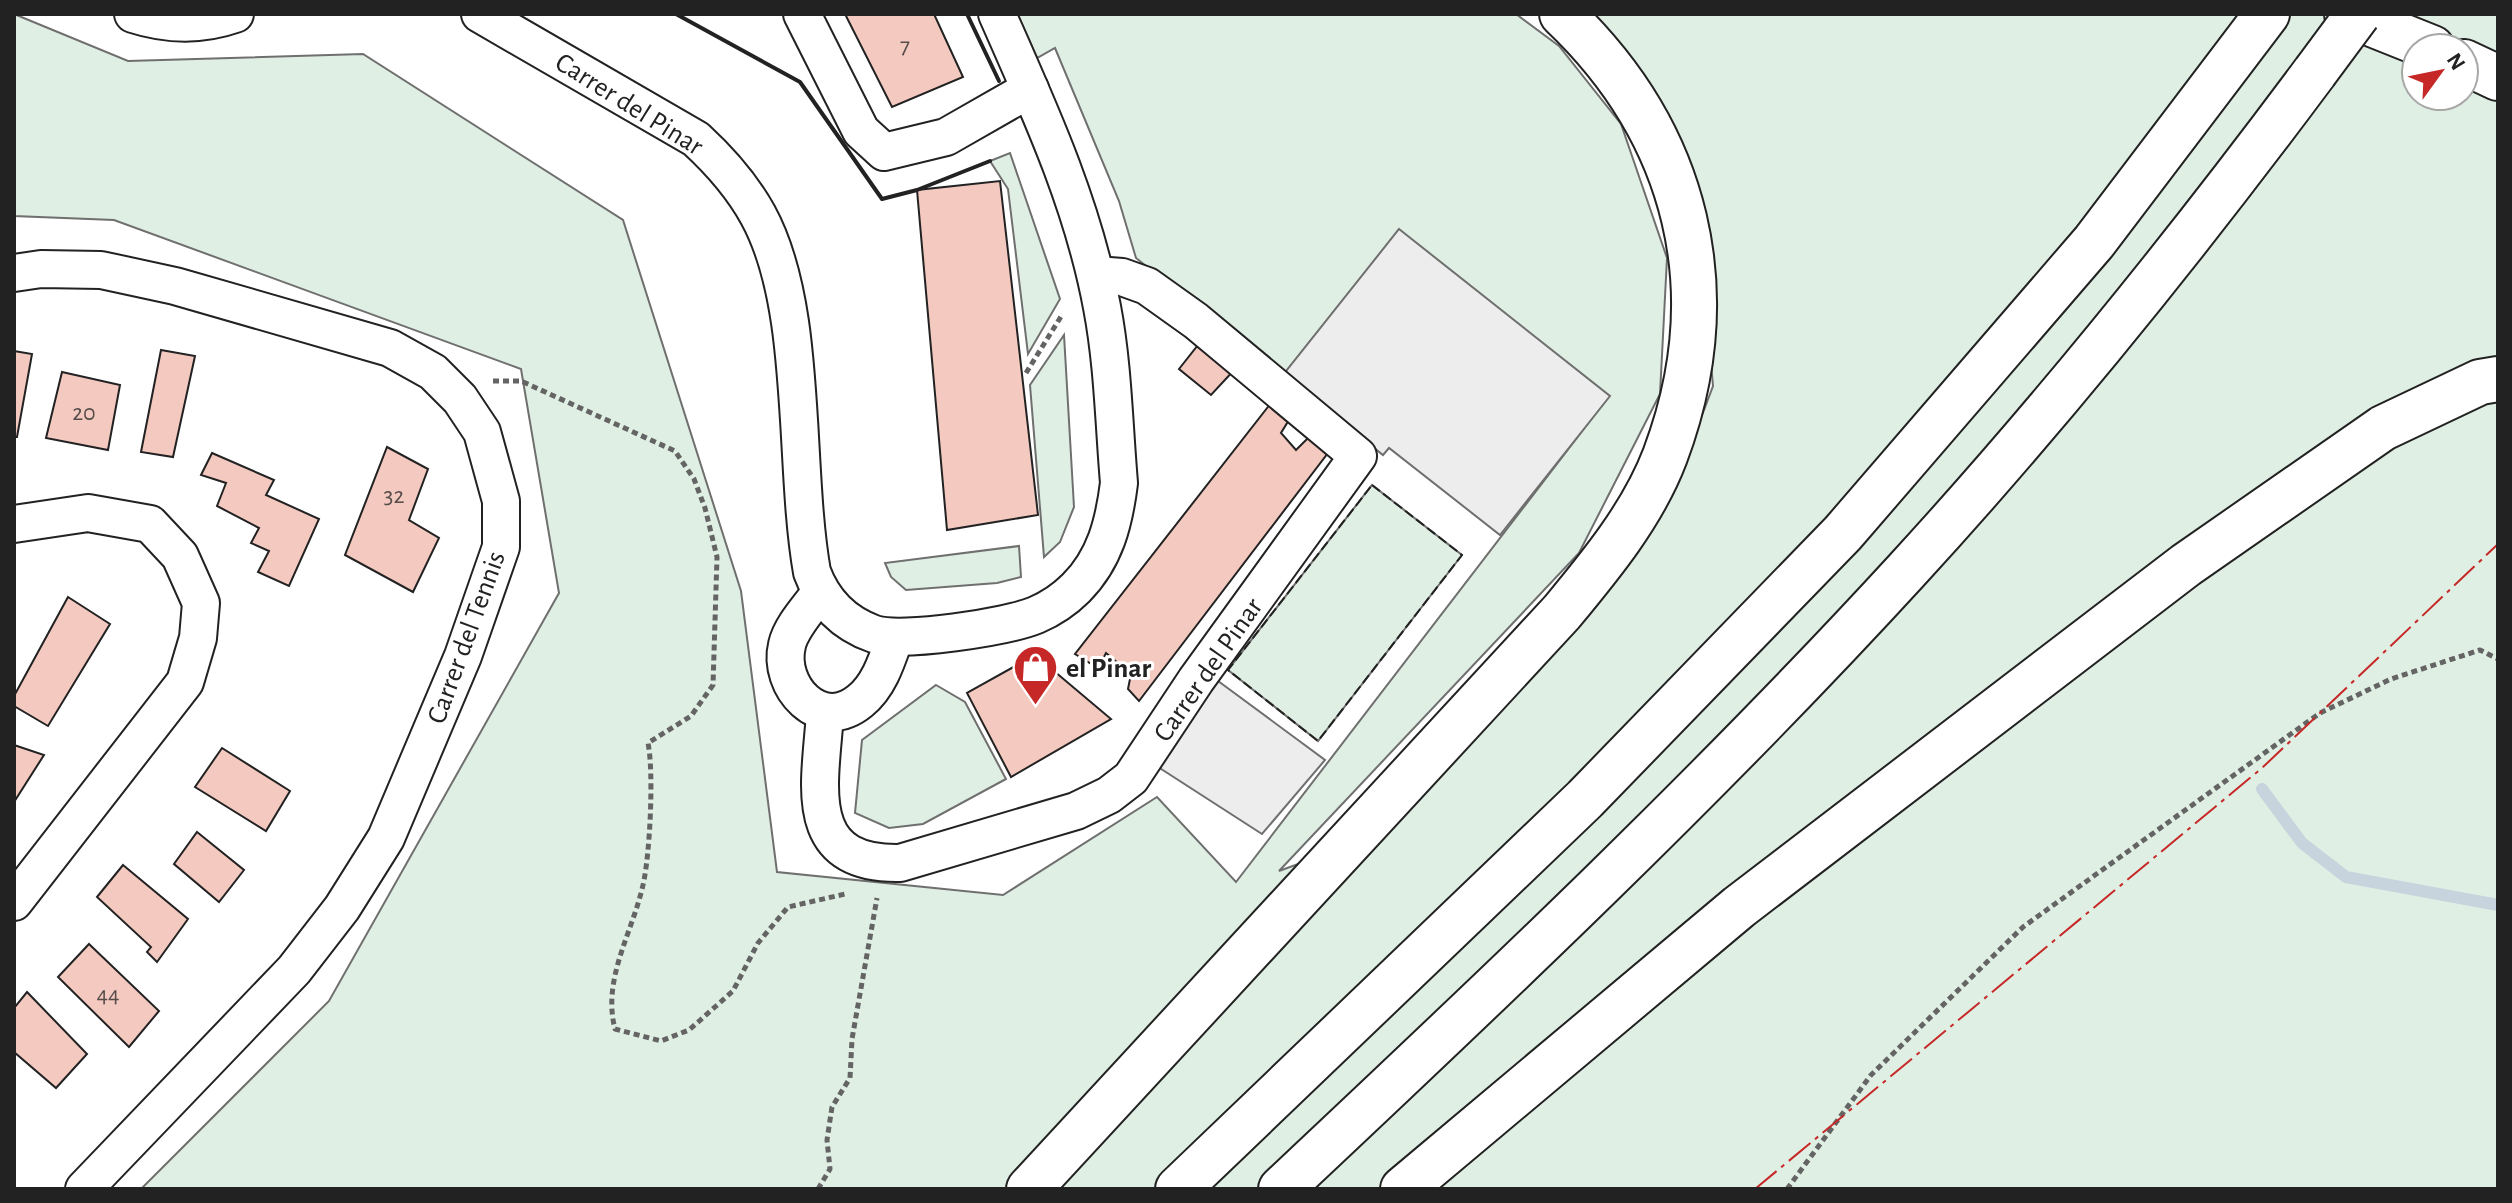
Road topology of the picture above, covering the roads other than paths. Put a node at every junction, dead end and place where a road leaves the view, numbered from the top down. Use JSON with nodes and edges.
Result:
{"nodes":[{"id":1,"x":133,"y":14,"type":"edge"},
{"id":2,"x":235,"y":14,"type":"edge"},
{"id":3,"x":480,"y":14,"type":"edge"},
{"id":4,"x":802,"y":14,"type":"edge"},
{"id":5,"x":997,"y":14,"type":"edge"},
{"id":6,"x":1562,"y":14,"type":"edge"},
{"id":7,"x":2267,"y":14,"type":"edge"},
{"id":8,"x":2347,"y":14,"type":"edge"},
{"id":9,"x":2358,"y":14,"type":"edge"},
{"id":10,"x":2400,"y":35,"type":"edge"},
{"id":11,"x":1030,"y":89,"type":"junction"},
{"id":12,"x":14,"y":273,"type":"edge"},
{"id":13,"x":1096,"y":275,"type":"junction"},
{"id":14,"x":2498,"y":379,"type":"edge"},
{"id":15,"x":14,"y":524,"type":"edge"},
{"id":16,"x":820,"y":593,"type":"junction"},
{"id":17,"x":895,"y":637,"type":"junction"},
{"id":18,"x":825,"y":714,"type":"junction"},
{"id":19,"x":14,"y":902,"type":"edge"},
{"id":20,"x":84,"y":1189,"type":"edge"},
{"id":21,"x":1029,"y":1189,"type":"edge"},
{"id":22,"x":1178,"y":1189,"type":"edge"},
{"id":23,"x":1281,"y":1189,"type":"edge"},
{"id":24,"x":1403,"y":1189,"type":"edge"}],
"edges":[{"from":1,"to":2,"type":"street"},
{"from":3,"to":16,"type":"street","name":"Carrer del Pinar"},
{"from":4,"to":11,"type":"street"},
{"from":5,"to":11,"type":"street"},
{"from":6,"to":21,"type":"main road"},
{"from":7,"to":22,"type":"main road"},
{"from":8,"to":10,"type":"main road"},
{"from":9,"to":23,"type":"main road","bridge":true},
{"from":11,"to":13,"type":"street"},
{"from":12,"to":20,"type":"street","name":"Carrer del Tennis"},
{"from":13,"to":17,"type":"street"},
{"from":13,"to":18,"type":"street","name":"Carrer del Pinar"},
{"from":14,"to":24,"type":"main road"},
{"from":15,"to":19,"type":"street"},
{"from":16,"to":17,"type":"street"},
{"from":16,"to":18,"type":"street"},
{"from":17,"to":18,"type":"street"}]}
